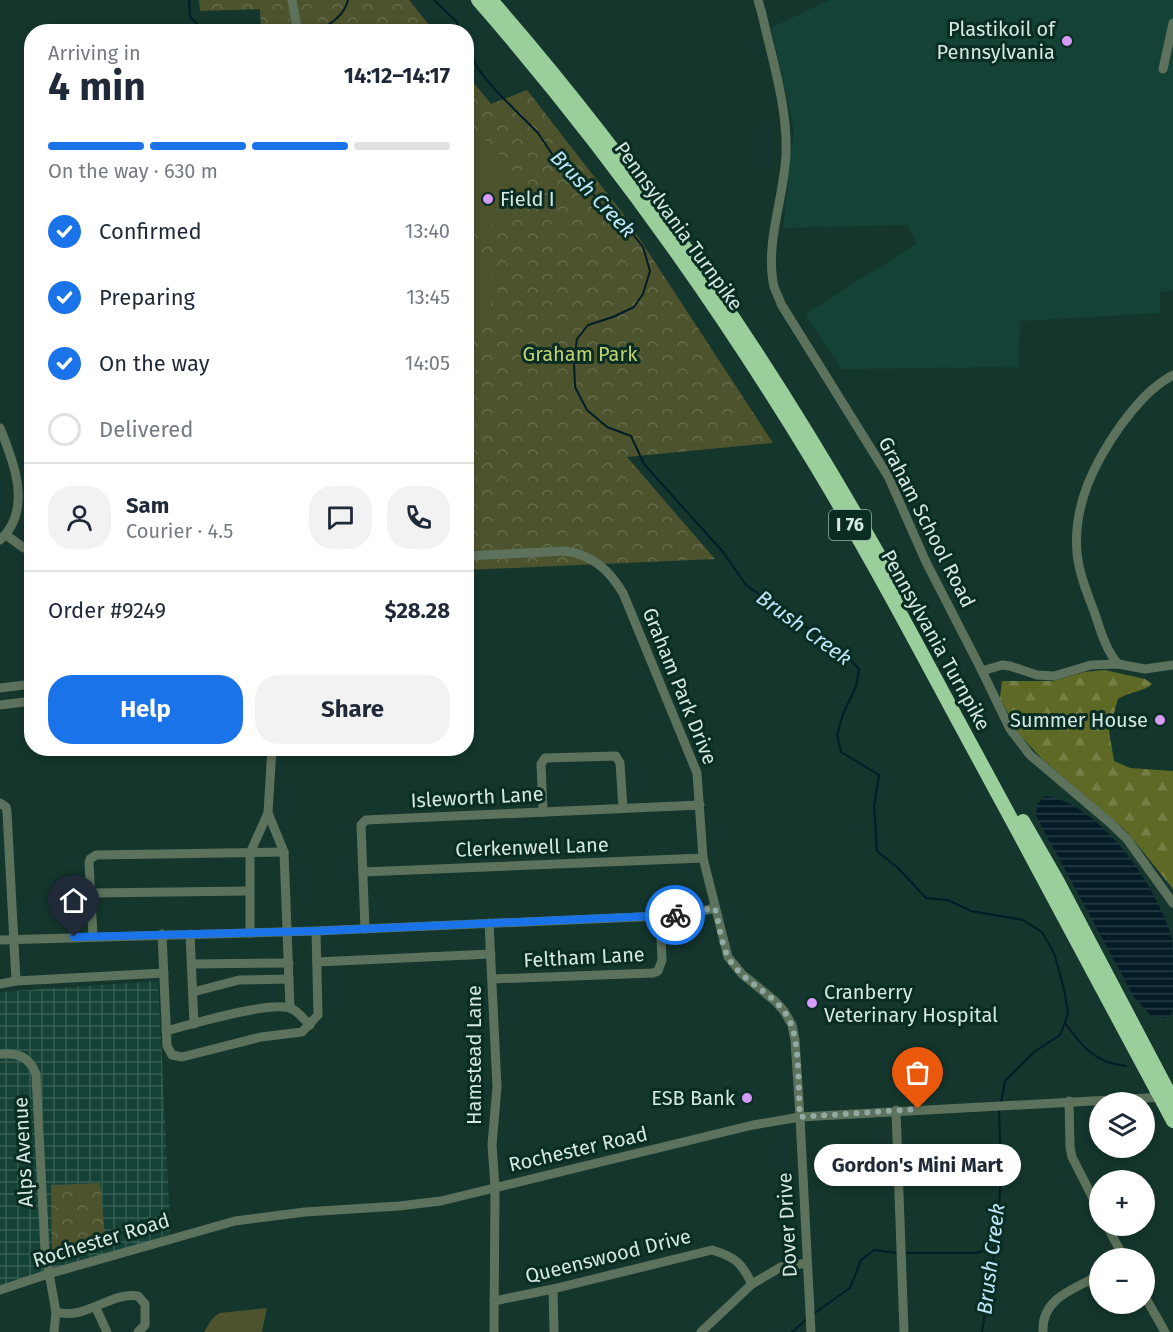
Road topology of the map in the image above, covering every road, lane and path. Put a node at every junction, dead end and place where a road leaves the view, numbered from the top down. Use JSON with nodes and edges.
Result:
{"nodes":[{"id":1,"x":292,"y":0,"type":"edge"},
{"id":2,"x":478,"y":0,"type":"edge"},
{"id":3,"x":491,"y":0,"type":"edge"},
{"id":4,"x":758,"y":0,"type":"edge"},
{"id":5,"x":1173,"y":23,"type":"edge"},
{"id":6,"x":297,"y":24,"type":"edge"},
{"id":7,"x":1163,"y":69,"type":"dead end"},
{"id":8,"x":1173,"y":375,"type":"edge"},
{"id":9,"x":0,"y":428,"type":"edge"},
{"id":10,"x":3,"y":537,"type":"edge"},
{"id":11,"x":24,"y":548,"type":"edge"},
{"id":12,"x":474,"y":556,"type":"edge"},
{"id":13,"x":1107,"y":645,"type":"junction"},
{"id":14,"x":1118,"y":664,"type":"junction"},
{"id":15,"x":1091,"y":665,"type":"junction"},
{"id":16,"x":1173,"y":665,"type":"edge"},
{"id":17,"x":982,"y":671,"type":"junction"},
{"id":18,"x":24,"y":685,"type":"edge"},
{"id":19,"x":0,"y":688,"type":"edge"},
{"id":20,"x":24,"y":702,"type":"edge"},
{"id":21,"x":0,"y":705,"type":"edge"},
{"id":22,"x":272,"y":756,"type":"edge"},
{"id":23,"x":0,"y":803,"type":"edge"},
{"id":24,"x":700,"y":805,"type":"junction"},
{"id":25,"x":623,"y":808,"type":"junction"},
{"id":26,"x":543,"y":812,"type":"junction"},
{"id":27,"x":268,"y":813,"type":"junction"},
{"id":28,"x":284,"y":852,"type":"junction"},
{"id":29,"x":250,"y":853,"type":"junction"},
{"id":30,"x":703,"y":858,"type":"junction"},
{"id":31,"x":363,"y":872,"type":"junction"},
{"id":32,"x":250,"y":891,"type":"junction"},
{"id":33,"x":91,"y":892,"type":"junction"},
{"id":34,"x":1173,"y":903,"type":"edge"},
{"id":35,"x":715,"y":908,"type":"junction"},
{"id":36,"x":660,"y":916,"type":"junction"},
{"id":37,"x":489,"y":923,"type":"junction"},
{"id":38,"x":365,"y":929,"type":"junction"},
{"id":39,"x":316,"y":931,"type":"junction"},
{"id":40,"x":288,"y":932,"type":"junction"},
{"id":41,"x":250,"y":933,"type":"junction"},
{"id":42,"x":162,"y":934,"type":"junction"},
{"id":43,"x":190,"y":934,"type":"junction"},
{"id":44,"x":93,"y":936,"type":"junction"},
{"id":45,"x":14,"y":939,"type":"junction"},
{"id":46,"x":0,"y":940,"type":"edge"},
{"id":47,"x":491,"y":954,"type":"junction"},
{"id":48,"x":317,"y":962,"type":"junction"},
{"id":49,"x":289,"y":963,"type":"junction"},
{"id":50,"x":192,"y":964,"type":"junction"},
{"id":51,"x":164,"y":973,"type":"junction"},
{"id":52,"x":289,"y":979,"type":"junction"},
{"id":53,"x":492,"y":979,"type":"junction"},
{"id":54,"x":16,"y":981,"type":"junction"},
{"id":55,"x":0,"y":984,"type":"edge"},
{"id":56,"x":193,"y":992,"type":"junction"},
{"id":57,"x":290,"y":1008,"type":"junction"},
{"id":58,"x":194,"y":1024,"type":"junction"},
{"id":59,"x":310,"y":1025,"type":"junction"},
{"id":60,"x":166,"y":1031,"type":"junction"},
{"id":61,"x":0,"y":1054,"type":"edge"},
{"id":62,"x":1167,"y":1096,"type":"edge"},
{"id":63,"x":1069,"y":1101,"type":"junction"},
{"id":64,"x":896,"y":1110,"type":"junction"},
{"id":65,"x":800,"y":1117,"type":"junction"},
{"id":66,"x":1173,"y":1121,"type":"edge"},
{"id":67,"x":495,"y":1187,"type":"junction"},
{"id":68,"x":1089,"y":1190,"type":"edge"},
{"id":69,"x":807,"y":1263,"type":"junction"},
{"id":70,"x":48,"y":1274,"type":"junction"},
{"id":71,"x":1089,"y":1281,"type":"edge"},
{"id":72,"x":752,"y":1284,"type":"junction"},
{"id":73,"x":554,"y":1289,"type":"junction"},
{"id":74,"x":0,"y":1290,"type":"edge"},
{"id":75,"x":494,"y":1301,"type":"junction"},
{"id":76,"x":96,"y":1308,"type":"junction"},
{"id":77,"x":56,"y":1312,"type":"junction"},
{"id":78,"x":1155,"y":1314,"type":"edge"},
{"id":79,"x":54,"y":1332,"type":"edge"},
{"id":80,"x":107,"y":1332,"type":"edge"},
{"id":81,"x":138,"y":1332,"type":"edge"},
{"id":82,"x":494,"y":1332,"type":"edge"},
{"id":83,"x":554,"y":1332,"type":"edge"},
{"id":84,"x":701,"y":1332,"type":"edge"},
{"id":85,"x":811,"y":1332,"type":"edge"},
{"id":86,"x":904,"y":1332,"type":"edge"},
{"id":87,"x":1043,"y":1332,"type":"edge"},
{"id":88,"x":1165,"y":1332,"type":"edge"}],
"edges":[{"from":1,"to":6,"type":"street"},
{"from":2,"to":62,"type":"highway","name":"Pennsylvania Turnpike","number":"I 76"},
{"from":3,"to":62,"type":"highway","name":"Pennsylvania Turnpike","number":"I 76"},
{"from":4,"to":17,"type":"street","name":"Graham School Road"},
{"from":5,"to":7,"type":"street"},
{"from":8,"to":13,"type":"street"},
{"from":9,"to":10,"type":"street"},
{"from":10,"to":11,"type":"street"},
{"from":12,"to":24,"type":"street","name":"Graham Park Drive"},
{"from":13,"to":14,"type":"street"},
{"from":13,"to":15,"type":"street"},
{"from":14,"to":15,"type":"street"},
{"from":14,"to":16,"type":"street"},
{"from":15,"to":17,"type":"street"},
{"from":17,"to":34,"type":"street","name":"Graham School Road"},
{"from":18,"to":19,"type":"street"},
{"from":20,"to":21,"type":"street"},
{"from":22,"to":27,"type":"street"},
{"from":23,"to":45,"type":"street"},
{"from":24,"to":25,"type":"street","name":"Isleworth Lane"},
{"from":24,"to":30,"type":"street","name":"Graham Park Drive"},
{"from":25,"to":26,"type":"street","name":"Isleworth Lane"},
{"from":25,"to":26,"type":"street"},
{"from":26,"to":31,"type":"street","name":"Isleworth Lane"},
{"from":27,"to":28,"type":"street"},
{"from":27,"to":29,"type":"street"},
{"from":28,"to":29,"type":"street"},
{"from":28,"to":40,"type":"street"},
{"from":29,"to":32,"type":"street"},
{"from":29,"to":33,"type":"street"},
{"from":30,"to":31,"type":"street","name":"Clerkenwell Lane"},
{"from":30,"to":35,"type":"street","name":"Graham Park Drive"},
{"from":31,"to":38,"type":"street","name":"Isleworth Lane"},
{"from":32,"to":33,"type":"street"},
{"from":32,"to":41,"type":"street"},
{"from":33,"to":44,"type":"street"},
{"from":35,"to":36,"type":"street"},
{"from":35,"to":65,"type":"street","name":"Graham Park Drive"},
{"from":36,"to":37,"type":"street"},
{"from":36,"to":53,"type":"street","name":"Feltham Lane"},
{"from":37,"to":38,"type":"street"},
{"from":37,"to":47,"type":"street","name":"Hamstead Lane"},
{"from":38,"to":39,"type":"street"},
{"from":39,"to":40,"type":"street"},
{"from":39,"to":48,"type":"street"},
{"from":40,"to":41,"type":"street"},
{"from":40,"to":49,"type":"street"},
{"from":41,"to":43,"type":"street"},
{"from":42,"to":43,"type":"street"},
{"from":42,"to":44,"type":"street"},
{"from":42,"to":51,"type":"street"},
{"from":43,"to":50,"type":"street"},
{"from":44,"to":45,"type":"street"},
{"from":45,"to":46,"type":"street"},
{"from":45,"to":54,"type":"street"},
{"from":47,"to":48,"type":"street"},
{"from":47,"to":53,"type":"street","name":"Hamstead Lane"},
{"from":48,"to":59,"type":"street"},
{"from":49,"to":50,"type":"street"},
{"from":49,"to":52,"type":"street"},
{"from":50,"to":56,"type":"street"},
{"from":51,"to":54,"type":"street"},
{"from":51,"to":60,"type":"street"},
{"from":52,"to":56,"type":"street"},
{"from":52,"to":57,"type":"street"},
{"from":53,"to":67,"type":"street","name":"Hamstead Lane"},
{"from":54,"to":55,"type":"street"},
{"from":56,"to":58,"type":"street"},
{"from":57,"to":58,"type":"street"},
{"from":57,"to":59,"type":"street"},
{"from":58,"to":60,"type":"street"},
{"from":59,"to":60,"type":"street"},
{"from":61,"to":70,"type":"street","name":"Alps Avenue"},
{"from":62,"to":63,"type":"street","name":"Rochester Road"},
{"from":62,"to":66,"type":"highway","name":"Pennsylvania Turnpike","number":"I 76"},
{"from":63,"to":64,"type":"street","name":"Rochester Road"},
{"from":63,"to":68,"type":"street"},
{"from":64,"to":65,"type":"street","name":"Rochester Road"},
{"from":64,"to":86,"type":"street"},
{"from":65,"to":67,"type":"street","name":"Rochester Road"},
{"from":65,"to":69,"type":"street","name":"Dover Drive"},
{"from":67,"to":70,"type":"street","name":"Rochester Road"},
{"from":67,"to":75,"type":"street","name":"Hamstead Lane"},
{"from":69,"to":72,"type":"street"},
{"from":69,"to":85,"type":"street","name":"Dover Drive"},
{"from":70,"to":74,"type":"street","name":"Rochester Road"},
{"from":70,"to":77,"type":"street","name":"Alps Avenue"},
{"from":71,"to":87,"type":"street"},
{"from":72,"to":73,"type":"street","name":"Queenswood Drive"},
{"from":72,"to":84,"type":"street"},
{"from":73,"to":75,"type":"street","name":"Queenswood Drive"},
{"from":73,"to":83,"type":"street"},
{"from":75,"to":82,"type":"street","name":"Hamstead Lane"},
{"from":76,"to":77,"type":"street"},
{"from":76,"to":80,"type":"street"},
{"from":76,"to":81,"type":"street"},
{"from":77,"to":79,"type":"street","name":"Alps Avenue"},
{"from":78,"to":88,"type":"street"}]}
